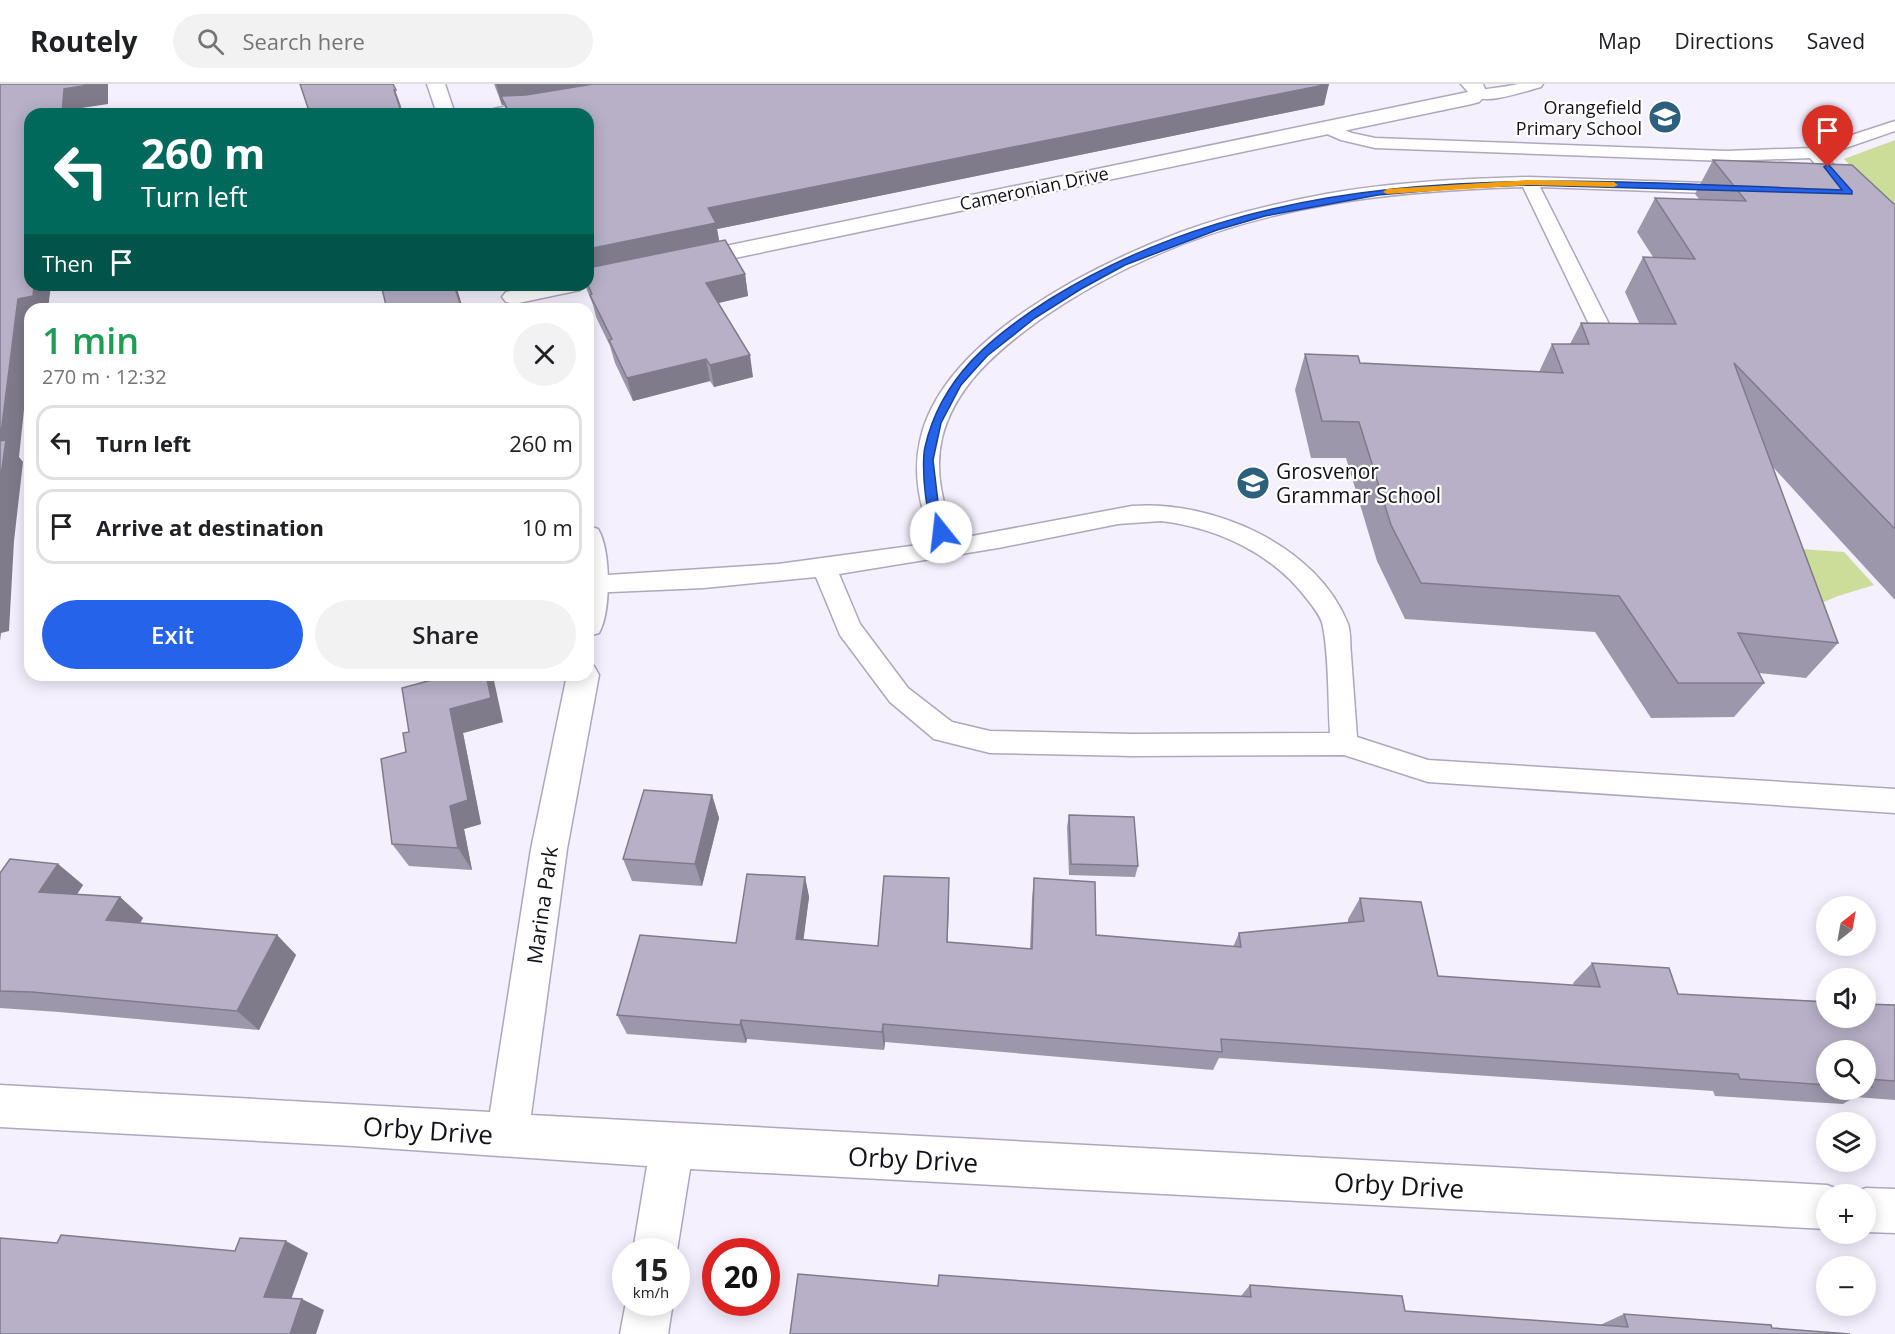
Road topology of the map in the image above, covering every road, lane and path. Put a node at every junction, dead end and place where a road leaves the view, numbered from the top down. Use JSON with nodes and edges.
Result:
{"nodes":[{"id":1,"x":436,"y":84,"type":"edge"},
{"id":2,"x":1536,"y":84,"type":"edge"},
{"id":3,"x":1474,"y":89,"type":"edge"},
{"id":4,"x":568,"y":102,"type":"edge"},
{"id":5,"x":444,"y":108,"type":"edge"},
{"id":6,"x":533,"y":108,"type":"edge"},
{"id":7,"x":1895,"y":126,"type":"edge"},
{"id":8,"x":1324,"y":127,"type":"junction"},
{"id":9,"x":1814,"y":153,"type":"junction"},
{"id":10,"x":1528,"y":182,"type":"junction"},
{"id":11,"x":1754,"y":189,"type":"edge"},
{"id":12,"x":1826,"y":192,"type":"edge"},
{"id":13,"x":670,"y":264,"type":"edge"},
{"id":14,"x":542,"y":291,"type":"edge"},
{"id":15,"x":513,"y":297,"type":"edge"},
{"id":16,"x":1599,"y":324,"type":"edge"},
{"id":17,"x":947,"y":548,"type":"junction"},
{"id":18,"x":824,"y":568,"type":"junction"},
{"id":19,"x":594,"y":585,"type":"edge"},
{"id":20,"x":582,"y":681,"type":"edge"},
{"id":21,"x":1344,"y":744,"type":"junction"},
{"id":22,"x":1895,"y":801,"type":"edge"},
{"id":23,"x":0,"y":1106,"type":"edge"},
{"id":24,"x":505,"y":1135,"type":"junction"},
{"id":25,"x":672,"y":1146,"type":"junction"},
{"id":26,"x":1816,"y":1207,"type":"edge"},
{"id":27,"x":1876,"y":1210,"type":"edge"},
{"id":28,"x":1895,"y":1211,"type":"edge"},
{"id":29,"x":658,"y":1238,"type":"edge"},
{"id":30,"x":646,"y":1316,"type":"edge"},
{"id":31,"x":644,"y":1334,"type":"edge"}],
"edges":[{"from":1,"to":5,"type":"street"},
{"from":2,"to":3,"type":"lane"},
{"from":3,"to":8,"type":"street","name":"Cameronian Drive"},
{"from":4,"to":6,"type":"street"},
{"from":7,"to":9,"type":"lane"},
{"from":8,"to":9,"type":"lane"},
{"from":8,"to":13,"type":"street","name":"Cameronian Drive"},
{"from":9,"to":12,"type":"lane"},
{"from":10,"to":11,"type":"lane"},
{"from":10,"to":16,"type":"lane"},
{"from":10,"to":17,"type":"lane"},
{"from":14,"to":15,"type":"street"},
{"from":17,"to":18,"type":"lane"},
{"from":17,"to":21,"type":"lane"},
{"from":18,"to":19,"type":"lane"},
{"from":18,"to":21,"type":"lane"},
{"from":20,"to":24,"type":"street","name":"Marina Park"},
{"from":21,"to":22,"type":"lane"},
{"from":23,"to":24,"type":"street","name":"Orby Drive"},
{"from":24,"to":25,"type":"street","name":"Orby Drive"},
{"from":25,"to":26,"type":"street","name":"Orby Drive"},
{"from":25,"to":29,"type":"street"},
{"from":27,"to":28,"type":"street"},
{"from":30,"to":31,"type":"street"}]}
